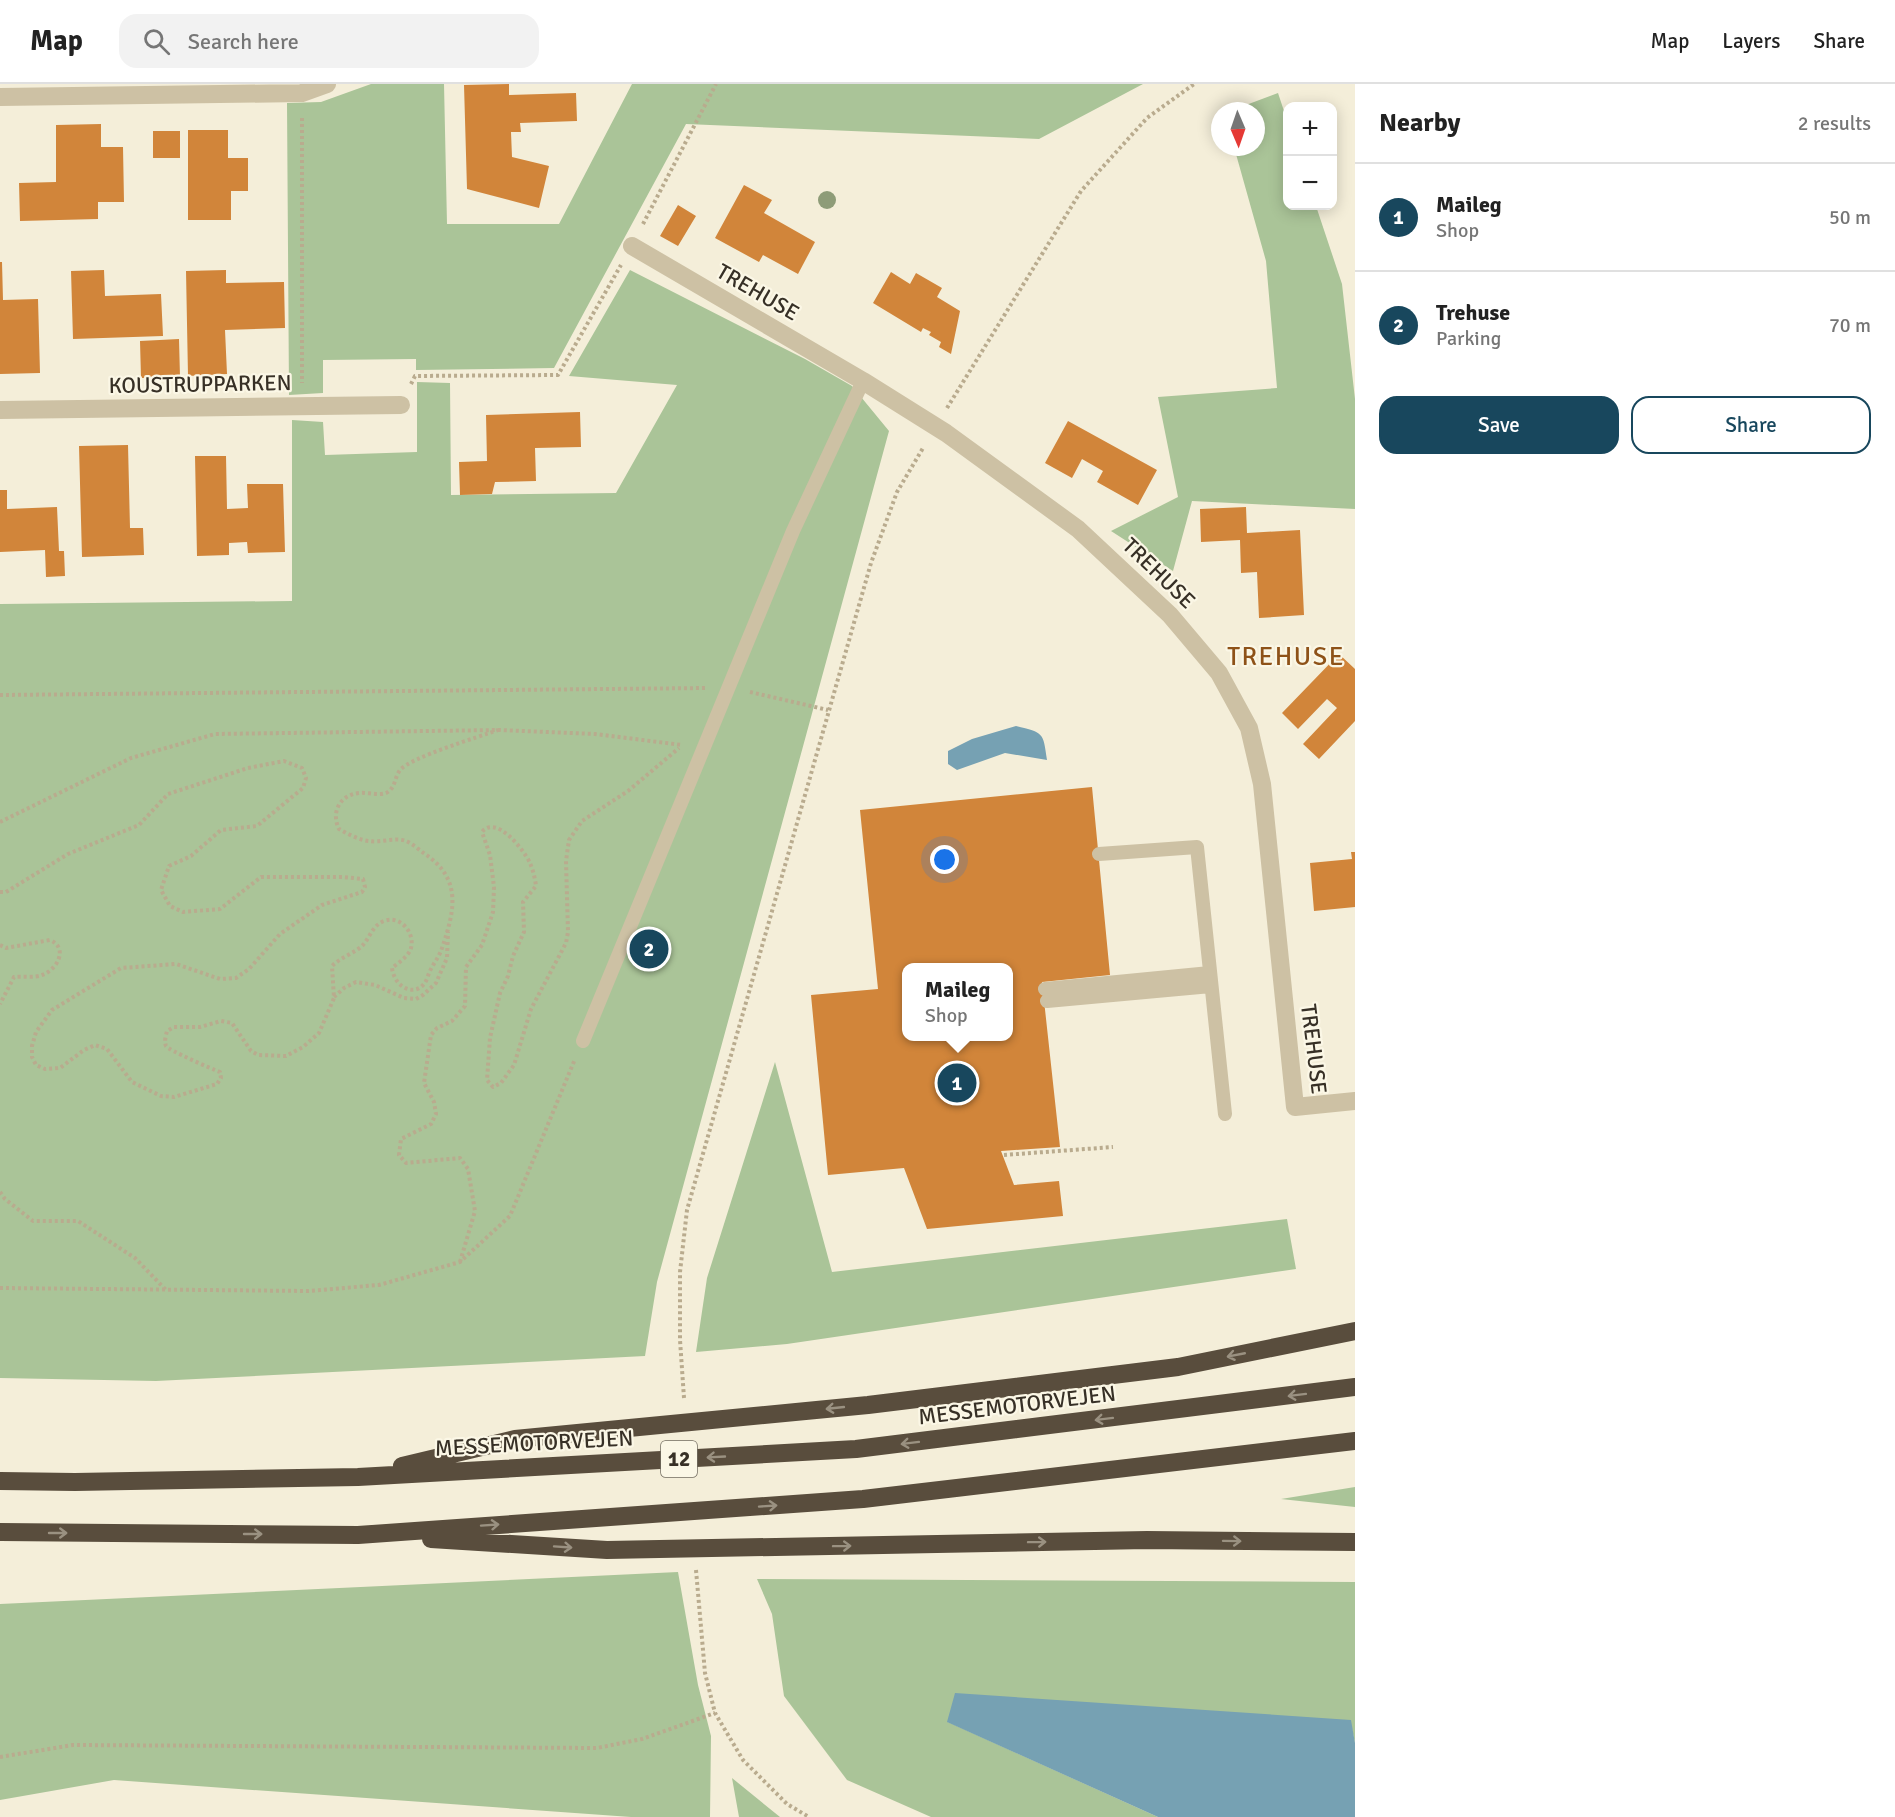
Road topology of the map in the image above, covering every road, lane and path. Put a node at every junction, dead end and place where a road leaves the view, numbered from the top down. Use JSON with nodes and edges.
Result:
{"nodes":[{"id":1,"x":327,"y":84,"type":"edge"},
{"id":2,"x":716,"y":84,"type":"edge"},
{"id":3,"x":1194,"y":84,"type":"edge"},
{"id":4,"x":302,"y":93,"type":"junction"},
{"id":5,"x":0,"y":97,"type":"edge"},
{"id":6,"x":632,"y":246,"type":"junction"},
{"id":7,"x":863,"y":381,"type":"junction"},
{"id":8,"x":401,"y":405,"type":"joint"},
{"id":9,"x":302,"y":407,"type":"junction"},
{"id":10,"x":0,"y":410,"type":"edge"},
{"id":11,"x":935,"y":427,"type":"junction"},
{"id":12,"x":728,"y":687,"type":"junction"},
{"id":13,"x":0,"y":695,"type":"edge"},
{"id":14,"x":828,"y":710,"type":"junction"},
{"id":15,"x":498,"y":730,"type":"junction"},
{"id":16,"x":682,"y":745,"type":"junction"},
{"id":17,"x":703,"y":748,"type":"junction"},
{"id":18,"x":0,"y":822,"type":"edge"},
{"id":19,"x":1099,"y":854,"type":"dead end"},
{"id":20,"x":0,"y":892,"type":"edge"},
{"id":21,"x":449,"y":926,"type":"junction"},
{"id":22,"x":0,"y":945,"type":"edge"},
{"id":23,"x":1211,"y":980,"type":"junction"},
{"id":24,"x":1046,"y":995,"type":"dead end"},
{"id":25,"x":334,"y":998,"type":"junction"},
{"id":26,"x":0,"y":1004,"type":"edge"},
{"id":27,"x":583,"y":1041,"type":"joint"},
{"id":28,"x":1355,"y":1101,"type":"edge"},
{"id":29,"x":1225,"y":1114,"type":"dead end"},
{"id":30,"x":1113,"y":1147,"type":"dead end"},
{"id":31,"x":1004,"y":1155,"type":"dead end"},
{"id":32,"x":0,"y":1192,"type":"edge"},
{"id":33,"x":460,"y":1262,"type":"junction"},
{"id":34,"x":0,"y":1288,"type":"edge"},
{"id":35,"x":167,"y":1290,"type":"junction"},
{"id":36,"x":1355,"y":1331,"type":"edge"},
{"id":37,"x":680,"y":1340,"type":"dead end"},
{"id":38,"x":1355,"y":1387,"type":"edge"},
{"id":39,"x":1355,"y":1441,"type":"edge"},
{"id":40,"x":358,"y":1477,"type":"junction"},
{"id":41,"x":0,"y":1481,"type":"edge"},
{"id":42,"x":0,"y":1532,"type":"edge"},
{"id":43,"x":358,"y":1534,"type":"junction"},
{"id":44,"x":1355,"y":1542,"type":"edge"},
{"id":45,"x":701,"y":1634,"type":"dead end"},
{"id":46,"x":715,"y":1713,"type":"junction"},
{"id":47,"x":0,"y":1757,"type":"edge"},
{"id":48,"x":809,"y":1817,"type":"edge"}],
"edges":[{"from":1,"to":4,"type":"street"},
{"from":2,"to":6,"type":"path"},
{"from":3,"to":11,"type":"path"},
{"from":4,"to":5,"type":"street"},
{"from":4,"to":9,"type":"path"},
{"from":6,"to":7,"type":"street","name":"TREHUSE"},
{"from":6,"to":8,"type":"path"},
{"from":7,"to":11,"type":"street","name":"TREHUSE"},
{"from":7,"to":12,"type":"lane"},
{"from":8,"to":9,"type":"street","name":"KOUSTRUPPARKEN"},
{"from":9,"to":10,"type":"street","name":"KOUSTRUPPARKEN"},
{"from":11,"to":14,"type":"path"},
{"from":11,"to":28,"type":"street","name":"TREHUSE"},
{"from":12,"to":13,"type":"path"},
{"from":12,"to":14,"type":"path"},
{"from":12,"to":17,"type":"lane"},
{"from":14,"to":37,"type":"path"},
{"from":15,"to":16,"type":"path"},
{"from":15,"to":18,"type":"path"},
{"from":15,"to":21,"type":"path"},
{"from":16,"to":17,"type":"path"},
{"from":16,"to":33,"type":"path"},
{"from":17,"to":27,"type":"lane"},
{"from":19,"to":23,"type":"lane"},
{"from":20,"to":25,"type":"path"},
{"from":21,"to":25,"type":"path"},
{"from":21,"to":25,"type":"path"},
{"from":22,"to":26,"type":"path"},
{"from":23,"to":24,"type":"lane"},
{"from":23,"to":29,"type":"lane"},
{"from":27,"to":33,"type":"path"},
{"from":30,"to":31,"type":"path"},
{"from":32,"to":35,"type":"path"},
{"from":33,"to":35,"type":"path"},
{"from":34,"to":35,"type":"path"},
{"from":36,"to":40,"type":"highway","one_way":true},
{"from":38,"to":40,"type":"highway","name":"MESSEMOTORVEJEN","number":"12","one_way":true},
{"from":43,"to":39,"type":"highway","one_way":true},
{"from":40,"to":41,"type":"highway","name":"MESSEMOTORVEJEN","number":"12"},
{"from":42,"to":43,"type":"highway","one_way":true},
{"from":43,"to":44,"type":"highway","one_way":true},
{"from":45,"to":46,"type":"path"},
{"from":46,"to":47,"type":"path"},
{"from":46,"to":48,"type":"path"}]}
